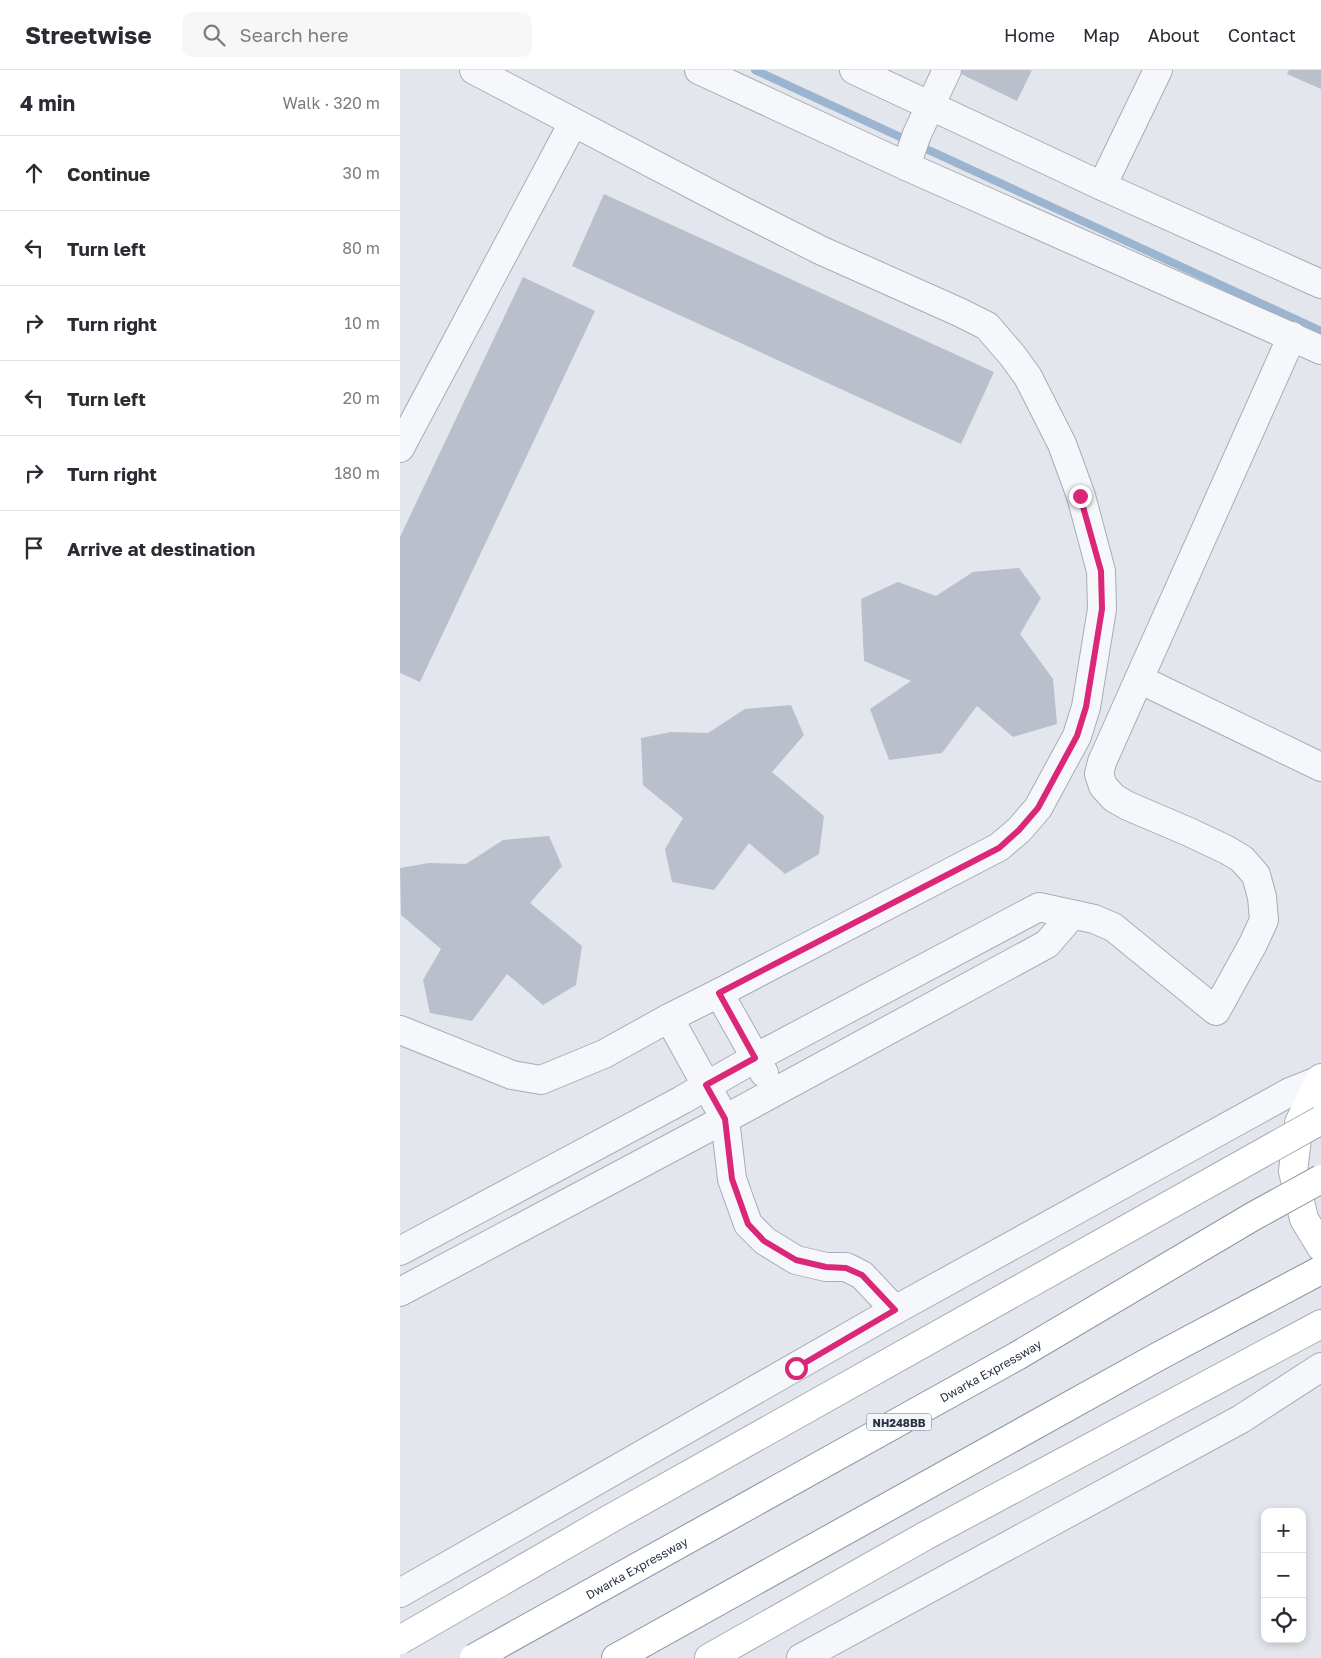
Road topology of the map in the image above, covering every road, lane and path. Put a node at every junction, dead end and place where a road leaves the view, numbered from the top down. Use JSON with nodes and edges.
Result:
{"nodes":[{"id":1,"x":474,"y":70,"type":"edge"},
{"id":2,"x":699,"y":70,"type":"edge"},
{"id":3,"x":854,"y":70,"type":"edge"},
{"id":4,"x":947,"y":70,"type":"edge"},
{"id":5,"x":1158,"y":70,"type":"edge"},
{"id":6,"x":930,"y":106,"type":"junction"},
{"id":7,"x":573,"y":123,"type":"junction"},
{"id":8,"x":911,"y":152,"type":"junction"},
{"id":9,"x":1102,"y":186,"type":"junction"},
{"id":10,"x":1321,"y":284,"type":"edge"},
{"id":11,"x":1292,"y":336,"type":"junction"},
{"id":12,"x":1321,"y":350,"type":"edge"},
{"id":13,"x":400,"y":448,"type":"edge"},
{"id":14,"x":1139,"y":679,"type":"junction"},
{"id":15,"x":1321,"y":767,"type":"edge"},
{"id":16,"x":1072,"y":914,"type":"junction"},
{"id":17,"x":719,"y":993,"type":"junction"},
{"id":18,"x":669,"y":1018,"type":"junction"},
{"id":19,"x":400,"y":1030,"type":"edge"},
{"id":20,"x":755,"y":1058,"type":"junction"},
{"id":21,"x":1320,"y":1079,"type":"edge"},
{"id":22,"x":706,"y":1085,"type":"junction"},
{"id":23,"x":776,"y":1092,"type":"junction"},
{"id":24,"x":725,"y":1119,"type":"junction"},
{"id":25,"x":1321,"y":1120,"type":"edge"},
{"id":26,"x":1321,"y":1178,"type":"edge"},
{"id":27,"x":1321,"y":1247,"type":"edge"},
{"id":28,"x":400,"y":1251,"type":"edge"},
{"id":29,"x":1321,"y":1270,"type":"edge"},
{"id":30,"x":400,"y":1292,"type":"edge"},
{"id":31,"x":895,"y":1310,"type":"junction"},
{"id":32,"x":1321,"y":1324,"type":"edge"},
{"id":33,"x":1321,"y":1367,"type":"edge"},
{"id":34,"x":400,"y":1593,"type":"edge"},
{"id":35,"x":400,"y":1640,"type":"edge"},
{"id":36,"x":474,"y":1658,"type":"edge"},
{"id":37,"x":616,"y":1658,"type":"edge"},
{"id":38,"x":708,"y":1658,"type":"edge"},
{"id":39,"x":801,"y":1658,"type":"edge"}],
"edges":[{"from":1,"to":7,"type":"street"},
{"from":2,"to":8,"type":"street"},
{"from":3,"to":6,"type":"street"},
{"from":4,"to":6,"type":"street"},
{"from":5,"to":9,"type":"street"},
{"from":6,"to":8,"type":"street"},
{"from":6,"to":9,"type":"street"},
{"from":7,"to":13,"type":"street"},
{"from":7,"to":17,"type":"street"},
{"from":8,"to":11,"type":"street"},
{"from":9,"to":10,"type":"street"},
{"from":11,"to":12,"type":"street"},
{"from":11,"to":14,"type":"street"},
{"from":14,"to":15,"type":"street"},
{"from":14,"to":16,"type":"street"},
{"from":16,"to":20,"type":"street"},
{"from":16,"to":23,"type":"street"},
{"from":17,"to":18,"type":"street"},
{"from":17,"to":20,"type":"street"},
{"from":18,"to":19,"type":"street"},
{"from":18,"to":22,"type":"street"},
{"from":20,"to":22,"type":"street"},
{"from":20,"to":23,"type":"street"},
{"from":21,"to":27,"type":"main road"},
{"from":21,"to":31,"type":"street"},
{"from":22,"to":24,"type":"street"},
{"from":22,"to":28,"type":"street"},
{"from":23,"to":24,"type":"street"},
{"from":24,"to":30,"type":"street"},
{"from":24,"to":31,"type":"street"},
{"from":25,"to":35,"type":"main road","bridge":true},
{"from":26,"to":36,"type":"main road","name":"Dwarka Expressway","number":"NH248BB","bridge":true},
{"from":29,"to":37,"type":"main road"},
{"from":31,"to":34,"type":"street"},
{"from":32,"to":38,"type":"main road"},
{"from":33,"to":39,"type":"street"}]}
